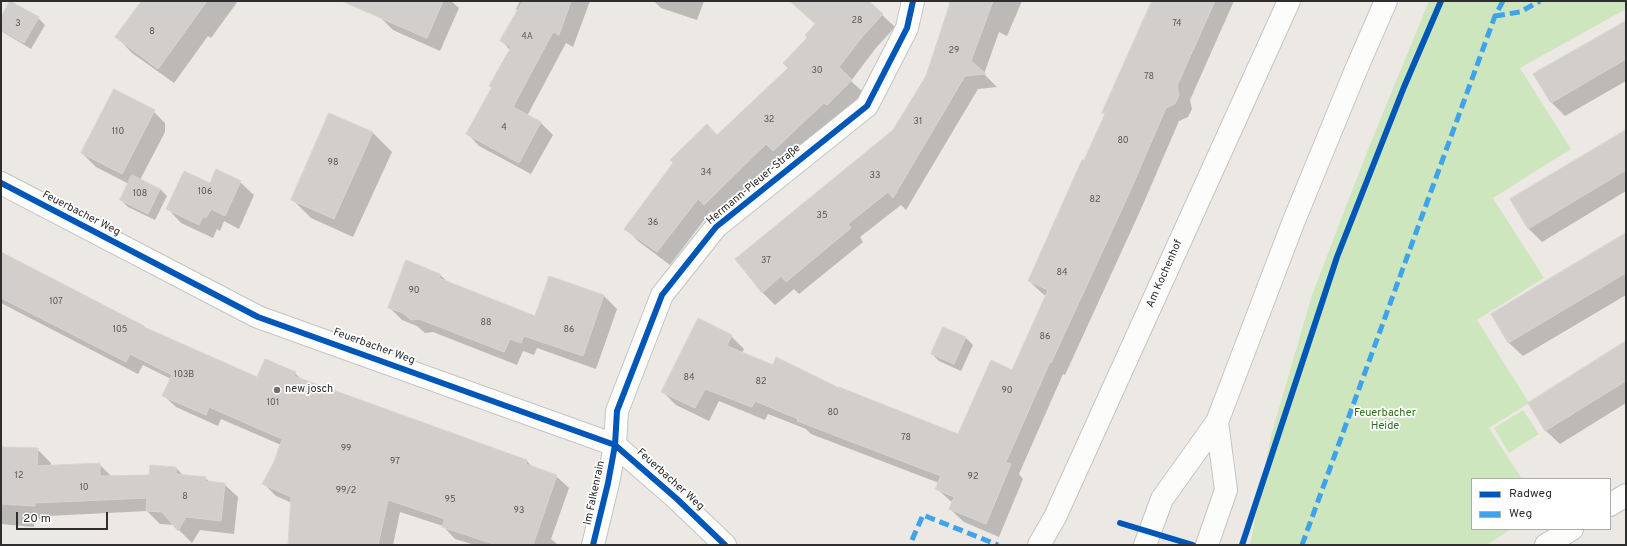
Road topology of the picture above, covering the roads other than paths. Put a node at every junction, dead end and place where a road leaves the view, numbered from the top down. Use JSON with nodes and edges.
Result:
{"nodes":[{"id":1,"x":913,"y":1,"type":"edge"},
{"id":2,"x":1289,"y":1,"type":"edge"},
{"id":3,"x":1386,"y":1,"type":"edge"},
{"id":4,"x":1,"y":184,"type":"edge"},
{"id":5,"x":1217,"y":422,"type":"junction"},
{"id":6,"x":615,"y":444,"type":"junction"},
{"id":7,"x":1626,"y":495,"type":"edge"},
{"id":8,"x":1611,"y":504,"type":"edge"},
{"id":9,"x":1570,"y":530,"type":"edge"},
{"id":10,"x":593,"y":545,"type":"edge"},
{"id":11,"x":725,"y":545,"type":"edge"},
{"id":12,"x":1039,"y":545,"type":"edge"},
{"id":13,"x":1145,"y":545,"type":"edge"},
{"id":14,"x":1207,"y":545,"type":"edge"},
{"id":15,"x":1546,"y":545,"type":"edge"}],
"edges":[{"from":1,"to":6,"type":"street","name":"Hermann-Pleuer-Straße"},
{"from":2,"to":12,"type":"street","name":"Am Kochenhof"},
{"from":3,"to":5,"type":"street"},
{"from":4,"to":6,"type":"street","name":"Feuerbacher Weg"},
{"from":5,"to":13,"type":"street"},
{"from":5,"to":14,"type":"street"},
{"from":6,"to":10,"type":"street","name":"Im Falkenrain"},
{"from":6,"to":11,"type":"street","name":"Feuerbacher Weg"},
{"from":7,"to":8,"type":"street"},
{"from":9,"to":15,"type":"street"}]}
